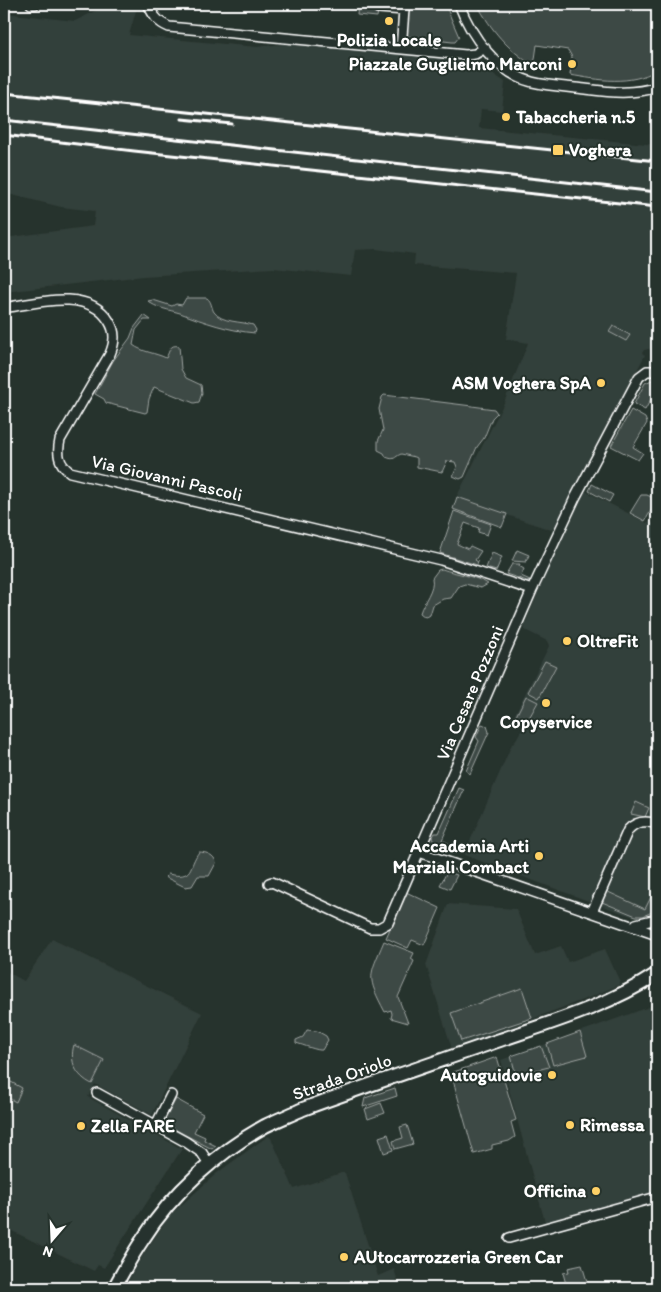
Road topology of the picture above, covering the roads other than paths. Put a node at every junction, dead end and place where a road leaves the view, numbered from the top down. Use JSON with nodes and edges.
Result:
{"nodes":[{"id":1,"x":148,"y":4,"type":"edge"},
{"id":2,"x":459,"y":4,"type":"edge"},
{"id":3,"x":378,"y":8,"type":"dead end"},
{"id":4,"x":485,"y":48,"type":"junction"},
{"id":5,"x":400,"y":49,"type":"junction"},
{"id":6,"x":657,"y":87,"type":"edge"},
{"id":7,"x":4,"y":308,"type":"edge"},
{"id":8,"x":655,"y":371,"type":"edge"},
{"id":9,"x":532,"y":590,"type":"junction"},
{"id":10,"x":657,"y":824,"type":"edge"},
{"id":11,"x":419,"y":852,"type":"junction"},
{"id":12,"x":269,"y":883,"type":"dead end"},
{"id":13,"x":592,"y":912,"type":"junction"},
{"id":14,"x":657,"y":919,"type":"edge"},
{"id":15,"x":628,"y":924,"type":"junction"},
{"id":16,"x":657,"y":934,"type":"edge"},
{"id":17,"x":657,"y":964,"type":"edge"},
{"id":18,"x":657,"y":974,"type":"edge"},
{"id":19,"x":641,"y":984,"type":"junction"},
{"id":20,"x":97,"y":1093,"type":"dead end"},
{"id":21,"x":171,"y":1095,"type":"dead end"},
{"id":22,"x":156,"y":1125,"type":"junction"},
{"id":23,"x":209,"y":1164,"type":"junction"},
{"id":24,"x":657,"y":1196,"type":"edge"},
{"id":25,"x":509,"y":1238,"type":"dead end"},
{"id":26,"x":114,"y":1288,"type":"edge"}],
"edges":[{"from":1,"to":5,"type":"street"},
{"from":2,"to":4,"type":"street"},
{"from":3,"to":5,"type":"street"},
{"from":4,"to":5,"type":"street"},
{"from":4,"to":6,"type":"street"},
{"from":7,"to":9,"type":"street","name":"Via Giovanni Pascoli"},
{"from":8,"to":9,"type":"street","name":"Via Cesare Pozzoni"},
{"from":9,"to":11,"type":"street","name":"Via Cesare Pozzoni"},
{"from":10,"to":13,"type":"street"},
{"from":11,"to":12,"type":"street","name":"Via Cesare Pozzoni"},
{"from":11,"to":13,"type":"street"},
{"from":13,"to":15,"type":"street"},
{"from":14,"to":15,"type":"street"},
{"from":15,"to":16,"type":"street"},
{"from":17,"to":19,"type":"street"},
{"from":18,"to":19,"type":"street","name":"Strada Oriolo"},
{"from":19,"to":23,"type":"street","name":"Strada Oriolo"},
{"from":20,"to":22,"type":"street"},
{"from":21,"to":22,"type":"street"},
{"from":22,"to":23,"type":"street"},
{"from":23,"to":26,"type":"street","name":"Strada Oriolo"},
{"from":24,"to":25,"type":"street"}]}
